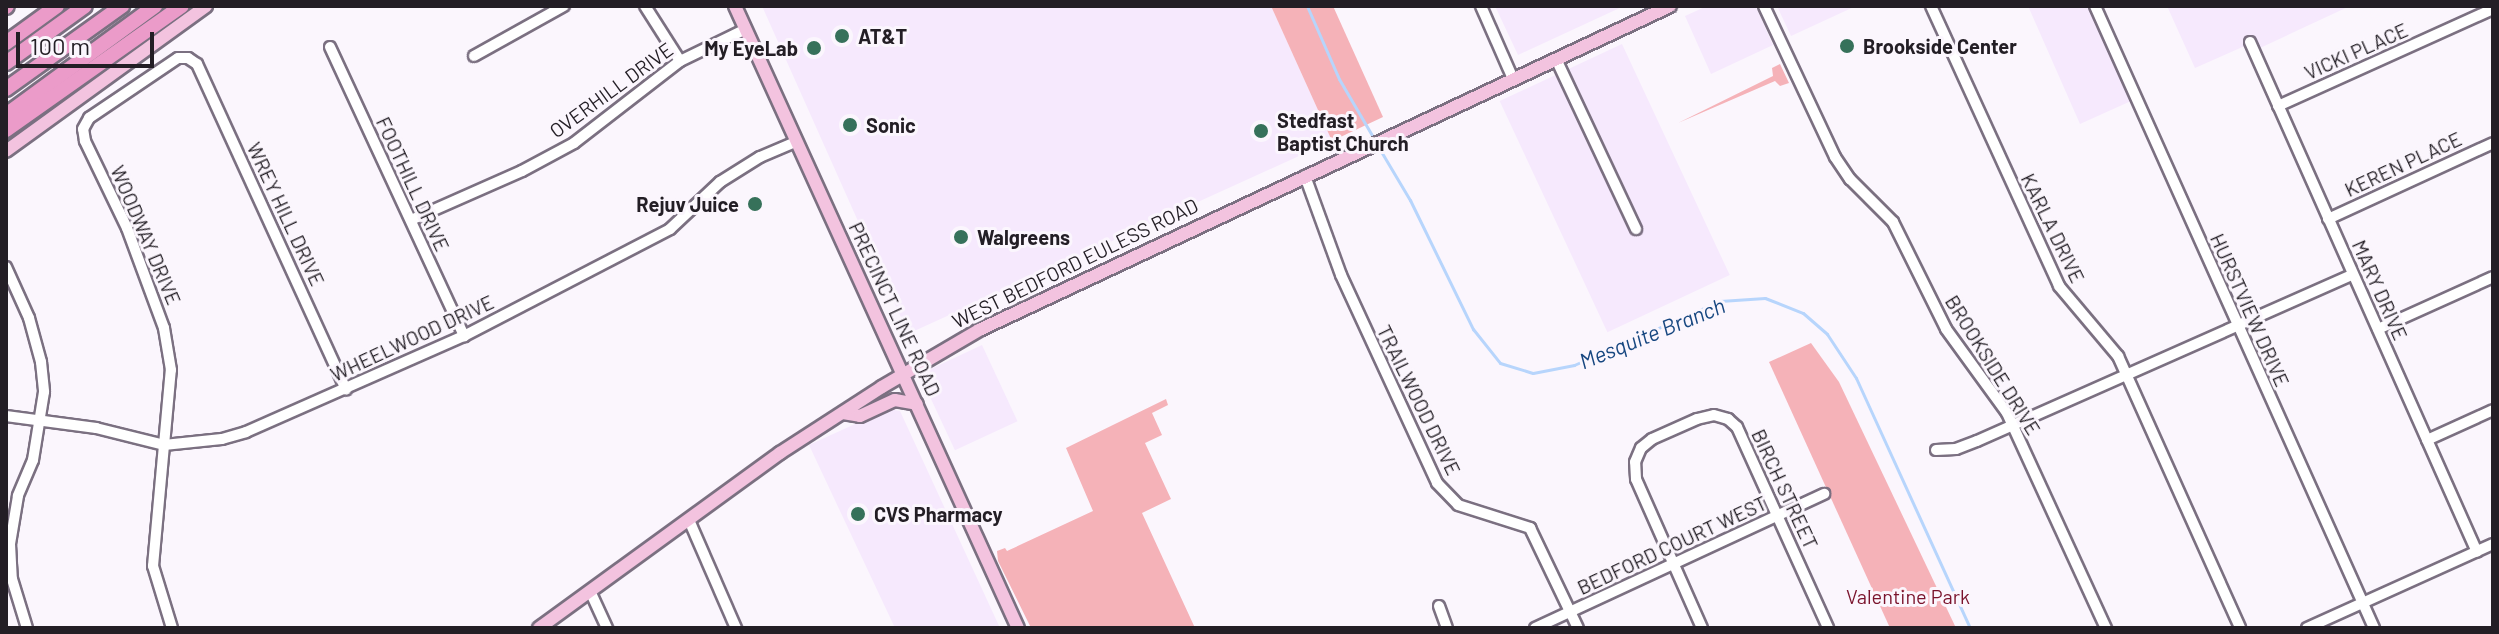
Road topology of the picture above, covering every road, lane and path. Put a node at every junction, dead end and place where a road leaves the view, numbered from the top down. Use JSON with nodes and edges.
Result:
{"nodes":[{"id":1,"x":57,"y":6,"type":"edge"},
{"id":2,"x":85,"y":6,"type":"edge"},
{"id":3,"x":122,"y":6,"type":"edge"},
{"id":4,"x":155,"y":6,"type":"edge"},
{"id":5,"x":182,"y":6,"type":"edge"},
{"id":6,"x":206,"y":6,"type":"edge"},
{"id":7,"x":564,"y":6,"type":"edge"},
{"id":8,"x":645,"y":6,"type":"edge"},
{"id":9,"x":735,"y":6,"type":"edge"},
{"id":10,"x":1481,"y":6,"type":"edge"},
{"id":11,"x":1670,"y":6,"type":"edge"},
{"id":12,"x":1764,"y":6,"type":"edge"},
{"id":13,"x":1931,"y":6,"type":"edge"},
{"id":14,"x":2095,"y":6,"type":"edge"},
{"id":15,"x":2493,"y":9,"type":"edge"},
{"id":16,"x":746,"y":29,"type":"junction"},
{"id":17,"x":2250,"y":42,"type":"dead end"},
{"id":18,"x":6,"y":43,"type":"edge"},
{"id":19,"x":330,"y":47,"type":"dead end"},
{"id":20,"x":474,"y":56,"type":"dead end"},
{"id":21,"x":188,"y":58,"type":"joint"},
{"id":22,"x":1556,"y":59,"type":"junction"},
{"id":23,"x":680,"y":61,"type":"junction"},
{"id":24,"x":6,"y":63,"type":"edge"},
{"id":25,"x":1513,"y":79,"type":"junction"},
{"id":26,"x":6,"y":89,"type":"edge"},
{"id":27,"x":2278,"y":106,"type":"junction"},
{"id":28,"x":6,"y":115,"type":"edge"},
{"id":29,"x":6,"y":130,"type":"edge"},
{"id":30,"x":796,"y":142,"type":"junction"},
{"id":31,"x":2493,"y":143,"type":"edge"},
{"id":32,"x":6,"y":151,"type":"edge"},
{"id":33,"x":1305,"y":176,"type":"junction"},
{"id":34,"x":2328,"y":219,"type":"junction"},
{"id":35,"x":411,"y":220,"type":"junction"},
{"id":36,"x":1636,"y":229,"type":"dead end"},
{"id":37,"x":6,"y":267,"type":"edge"},
{"id":38,"x":2353,"y":274,"type":"junction"},
{"id":39,"x":2493,"y":277,"type":"edge"},
{"id":40,"x":2237,"y":326,"type":"junction"},
{"id":41,"x":2378,"y":329,"type":"junction"},
{"id":42,"x":464,"y":336,"type":"junction"},
{"id":43,"x":903,"y":374,"type":"junction"},
{"id":44,"x":2127,"y":374,"type":"junction"},
{"id":45,"x":346,"y":389,"type":"junction"},
{"id":46,"x":917,"y":404,"type":"junction"},
{"id":47,"x":2493,"y":410,"type":"edge"},
{"id":48,"x":843,"y":413,"type":"junction"},
{"id":49,"x":6,"y":416,"type":"edge"},
{"id":50,"x":41,"y":420,"type":"junction"},
{"id":51,"x":2014,"y":425,"type":"junction"},
{"id":52,"x":2427,"y":440,"type":"junction"},
{"id":53,"x":164,"y":445,"type":"junction"},
{"id":54,"x":1936,"y":450,"type":"dead end"},
{"id":55,"x":1824,"y":494,"type":"dead end"},
{"id":56,"x":1778,"y":516,"type":"junction"},
{"id":57,"x":689,"y":520,"type":"junction"},
{"id":58,"x":2493,"y":544,"type":"edge"},
{"id":59,"x":2477,"y":552,"type":"junction"},
{"id":60,"x":1673,"y":564,"type":"junction"},
{"id":61,"x":590,"y":591,"type":"junction"},
{"id":62,"x":2363,"y":603,"type":"junction"},
{"id":63,"x":1439,"y":606,"type":"dead end"},
{"id":64,"x":1571,"y":612,"type":"junction"},
{"id":65,"x":27,"y":628,"type":"edge"},
{"id":66,"x":172,"y":628,"type":"edge"},
{"id":67,"x":539,"y":628,"type":"edge"},
{"id":68,"x":607,"y":628,"type":"edge"},
{"id":69,"x":736,"y":628,"type":"edge"},
{"id":70,"x":1018,"y":628,"type":"edge"},
{"id":71,"x":1447,"y":628,"type":"edge"},
{"id":72,"x":1535,"y":628,"type":"edge"},
{"id":73,"x":1578,"y":628,"type":"edge"},
{"id":74,"x":1702,"y":628,"type":"edge"},
{"id":75,"x":1828,"y":628,"type":"edge"},
{"id":76,"x":2106,"y":628,"type":"edge"},
{"id":77,"x":2240,"y":628,"type":"edge"},
{"id":78,"x":2307,"y":628,"type":"edge"},
{"id":79,"x":2374,"y":628,"type":"edge"}],
"edges":[{"from":1,"to":18,"type":"highway"},
{"from":2,"to":24,"type":"highway"},
{"from":3,"to":26,"type":"highway"},
{"from":4,"to":28,"type":"highway"},
{"from":5,"to":29,"type":"highway"},
{"from":6,"to":32,"type":"main road"},
{"from":7,"to":20,"type":"street"},
{"from":8,"to":23,"type":"street"},
{"from":9,"to":16,"type":"main road","name":"PRECINCT LINE ROAD"},
{"from":10,"to":25,"type":"street"},
{"from":11,"to":22,"type":"main road","name":"WEST BEDFORD EULESS ROAD"},
{"from":12,"to":51,"type":"street","name":"BROOKSIDE DRIVE"},
{"from":13,"to":44,"type":"street","name":"KARLA DRIVE"},
{"from":14,"to":40,"type":"street","name":"HURSTVIEW DRIVE"},
{"from":15,"to":27,"type":"street","name":"VICKI PLACE"},
{"from":16,"to":23,"type":"street","name":"OVERHILL DRIVE"},
{"from":16,"to":30,"type":"main road","name":"PRECINCT LINE ROAD"},
{"from":17,"to":27,"type":"street","name":"MARY DRIVE"},
{"from":19,"to":35,"type":"street","name":"FOOTHILL DRIVE"},
{"from":21,"to":45,"type":"street","name":"WREY HILL DRIVE"},
{"from":21,"to":53,"type":"street","name":"WOODWAY DRIVE"},
{"from":22,"to":25,"type":"main road","name":"WEST BEDFORD EULESS ROAD"},
{"from":22,"to":36,"type":"street"},
{"from":23,"to":35,"type":"street","name":"OVERHILL DRIVE"},
{"from":25,"to":33,"type":"main road","name":"WEST BEDFORD EULESS ROAD"},
{"from":27,"to":34,"type":"street","name":"MARY DRIVE"},
{"from":30,"to":42,"type":"street","name":"WHEELWOOD DRIVE"},
{"from":30,"to":43,"type":"main road","name":"PRECINCT LINE ROAD"},
{"from":31,"to":34,"type":"street","name":"KEREN PLACE"},
{"from":33,"to":43,"type":"main road","name":"WEST BEDFORD EULESS ROAD"},
{"from":33,"to":64,"type":"street","name":"TRAILWOOD DRIVE"},
{"from":34,"to":38,"type":"street","name":"MARY DRIVE"},
{"from":35,"to":42,"type":"street","name":"FOOTHILL DRIVE"},
{"from":37,"to":50,"type":"street"},
{"from":38,"to":40,"type":"street"},
{"from":38,"to":41,"type":"street","name":"MARY DRIVE"},
{"from":39,"to":41,"type":"street"},
{"from":40,"to":44,"type":"street"},
{"from":40,"to":62,"type":"street","name":"HURSTVIEW DRIVE"},
{"from":41,"to":52,"type":"street","name":"MARY DRIVE"},
{"from":42,"to":45,"type":"street","name":"WHEELWOOD DRIVE"},
{"from":43,"to":46,"type":"main road","name":"PRECINCT LINE ROAD"},
{"from":43,"to":48,"type":"main road","name":"WEST BEDFORD EULESS ROAD"},
{"from":44,"to":51,"type":"street"},
{"from":44,"to":77,"type":"street","name":"KARLA DRIVE"},
{"from":45,"to":53,"type":"street","name":"WHEELWOOD DRIVE"},
{"from":46,"to":48,"type":"main road"},
{"from":46,"to":70,"type":"main road","name":"PRECINCT LINE ROAD"},
{"from":47,"to":52,"type":"street"},
{"from":48,"to":57,"type":"main road","name":"WEST BEDFORD EULESS ROAD"},
{"from":49,"to":50,"type":"street","name":"WHEELWOOD DRIVE"},
{"from":50,"to":53,"type":"street","name":"WHEELWOOD DRIVE"},
{"from":50,"to":65,"type":"street"},
{"from":51,"to":54,"type":"street"},
{"from":51,"to":76,"type":"street","name":"BROOKSIDE DRIVE"},
{"from":52,"to":59,"type":"street","name":"MARY DRIVE"},
{"from":53,"to":66,"type":"street","name":"WOODWAY DRIVE"},
{"from":55,"to":56,"type":"street","name":"BEDFORD COURT WEST"},
{"from":56,"to":60,"type":"street","name":"BEDFORD COURT WEST"},
{"from":56,"to":60,"type":"street","name":"BIRCH STREET"},
{"from":56,"to":75,"type":"street","name":"BIRCH STREET"},
{"from":57,"to":61,"type":"main road","name":"WEST BEDFORD EULESS ROAD"},
{"from":57,"to":69,"type":"street"},
{"from":58,"to":59,"type":"street"},
{"from":59,"to":62,"type":"street"},
{"from":60,"to":64,"type":"street","name":"BEDFORD COURT WEST"},
{"from":60,"to":74,"type":"street","name":"BIRCH STREET"},
{"from":61,"to":67,"type":"main road","name":"WEST BEDFORD EULESS ROAD"},
{"from":61,"to":68,"type":"street"},
{"from":62,"to":78,"type":"street"},
{"from":62,"to":79,"type":"street","name":"HURSTVIEW DRIVE"},
{"from":63,"to":71,"type":"street"},
{"from":64,"to":72,"type":"street","name":"BEDFORD COURT WEST"},
{"from":64,"to":73,"type":"street","name":"TRAILWOOD DRIVE"}]}
